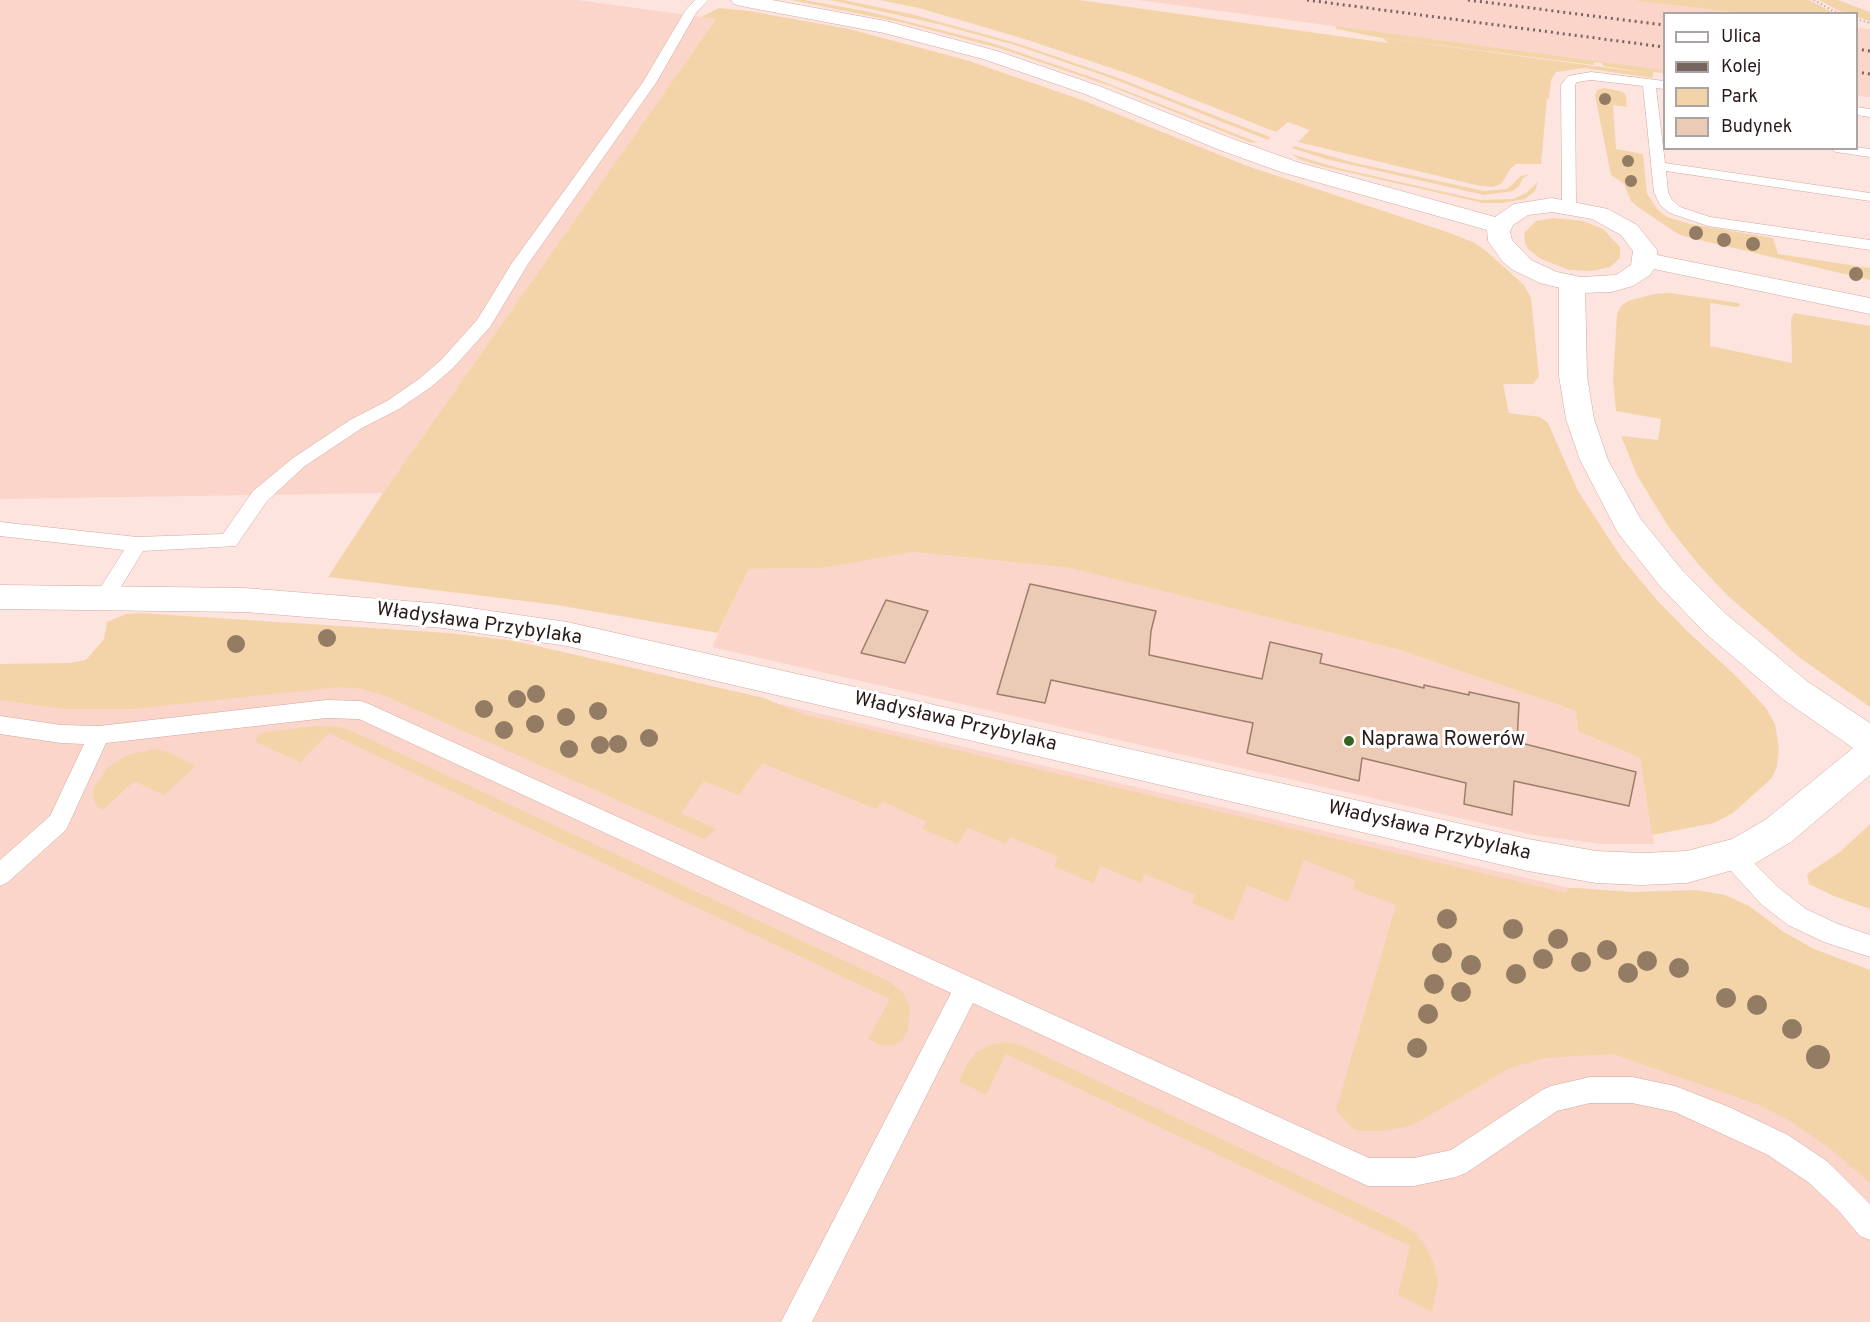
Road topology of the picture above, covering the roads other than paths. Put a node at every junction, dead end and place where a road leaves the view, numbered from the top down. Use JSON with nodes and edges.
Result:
{"nodes":[{"id":1,"x":702,"y":0,"type":"edge"},
{"id":2,"x":741,"y":0,"type":"edge"},
{"id":3,"x":1657,"y":84,"type":"edge"},
{"id":4,"x":1659,"y":124,"type":"edge"},
{"id":5,"x":1850,"y":150,"type":"edge"},
{"id":6,"x":1870,"y":153,"type":"edge"},
{"id":7,"x":1658,"y":166,"type":"junction"},
{"id":8,"x":1870,"y":197,"type":"edge"},
{"id":9,"x":1569,"y":207,"type":"junction"},
{"id":10,"x":1500,"y":226,"type":"junction"},
{"id":11,"x":1870,"y":245,"type":"edge"},
{"id":12,"x":1646,"y":260,"type":"junction"},
{"id":13,"x":1572,"y":283,"type":"junction"},
{"id":14,"x":1870,"y":306,"type":"edge"},
{"id":15,"x":0,"y":529,"type":"edge"},
{"id":16,"x":137,"y":544,"type":"junction"},
{"id":17,"x":0,"y":597,"type":"edge"},
{"id":18,"x":104,"y":598,"type":"junction"},
{"id":19,"x":0,"y":725,"type":"edge"},
{"id":20,"x":99,"y":735,"type":"junction"},
{"id":21,"x":1870,"y":741,"type":"edge"},
{"id":22,"x":1870,"y":754,"type":"edge"},
{"id":23,"x":1732,"y":856,"type":"junction"},
{"id":24,"x":0,"y":875,"type":"edge"},
{"id":25,"x":1870,"y":946,"type":"edge"},
{"id":26,"x":967,"y":988,"type":"junction"},
{"id":27,"x":1870,"y":1226,"type":"edge"},
{"id":28,"x":796,"y":1322,"type":"edge"}],
"edges":[{"from":1,"to":16,"type":"lane"},
{"from":2,"to":10,"type":"street"},
{"from":3,"to":4,"type":"lane"},
{"from":3,"to":9,"type":"lane"},
{"from":4,"to":7,"type":"lane"},
{"from":5,"to":6,"type":"lane"},
{"from":7,"to":8,"type":"lane"},
{"from":7,"to":11,"type":"lane"},
{"from":9,"to":10,"type":"street"},
{"from":9,"to":12,"type":"street"},
{"from":10,"to":13,"type":"street"},
{"from":12,"to":13,"type":"street"},
{"from":12,"to":14,"type":"street"},
{"from":13,"to":21,"type":"street"},
{"from":15,"to":16,"type":"lane"},
{"from":16,"to":18,"type":"lane"},
{"from":17,"to":18,"type":"street","name":"Władysława Przybylaka"},
{"from":18,"to":23,"type":"street","name":"Władysława Przybylaka"},
{"from":19,"to":20,"type":"lane"},
{"from":20,"to":24,"type":"lane"},
{"from":20,"to":26,"type":"lane"},
{"from":22,"to":23,"type":"street","name":"Władysława Przybylaka"},
{"from":23,"to":25,"type":"lane"},
{"from":26,"to":27,"type":"lane"},
{"from":26,"to":28,"type":"lane"}]}
